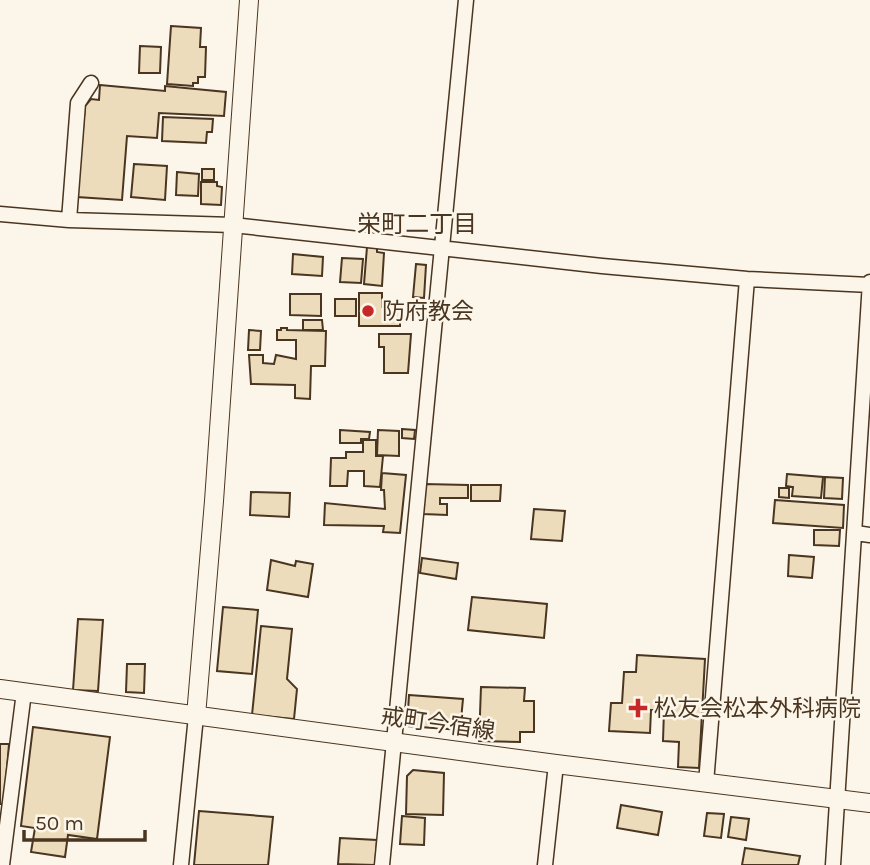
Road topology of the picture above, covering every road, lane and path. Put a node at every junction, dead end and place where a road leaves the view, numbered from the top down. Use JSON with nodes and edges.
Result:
{"nodes":[{"id":1,"x":249,"y":0,"type":"edge"},
{"id":2,"x":466,"y":0,"type":"edge"},
{"id":3,"x":92,"y":83,"type":"dead end"},
{"id":4,"x":0,"y":214,"type":"edge"},
{"id":5,"x":69,"y":220,"type":"junction"},
{"id":6,"x":233,"y":225,"type":"junction"},
{"id":7,"x":440,"y":249,"type":"junction"},
{"id":8,"x":747,"y":279,"type":"junction"},
{"id":9,"x":870,"y":284,"type":"edge"},
{"id":10,"x":863,"y":534,"type":"edge"},
{"id":11,"x":0,"y":689,"type":"edge"},
{"id":12,"x":24,"y":692,"type":"junction"},
{"id":13,"x":196,"y":716,"type":"junction"},
{"id":14,"x":395,"y":742,"type":"junction"},
{"id":15,"x":556,"y":764,"type":"junction"},
{"id":16,"x":706,"y":783,"type":"junction"},
{"id":17,"x":837,"y":799,"type":"junction"},
{"id":18,"x":870,"y":803,"type":"edge"},
{"id":19,"x":2,"y":865,"type":"edge"},
{"id":20,"x":181,"y":865,"type":"edge"},
{"id":21,"x":382,"y":865,"type":"edge"},
{"id":22,"x":545,"y":865,"type":"edge"},
{"id":23,"x":833,"y":865,"type":"edge"}],
"edges":[{"from":1,"to":6,"type":"street"},
{"from":2,"to":7,"type":"street"},
{"from":3,"to":5,"type":"street"},
{"from":4,"to":5,"type":"street"},
{"from":5,"to":6,"type":"street"},
{"from":6,"to":7,"type":"street"},
{"from":6,"to":13,"type":"street"},
{"from":7,"to":8,"type":"street"},
{"from":7,"to":14,"type":"street"},
{"from":8,"to":9,"type":"street"},
{"from":8,"to":16,"type":"street"},
{"from":9,"to":10,"type":"street"},
{"from":10,"to":17,"type":"street"},
{"from":11,"to":12,"type":"street","name":"戒町今宿線"},
{"from":12,"to":13,"type":"street","name":"戒町今宿線"},
{"from":12,"to":19,"type":"street"},
{"from":13,"to":14,"type":"street","name":"戒町今宿線"},
{"from":13,"to":20,"type":"street"},
{"from":14,"to":15,"type":"street","name":"戒町今宿線"},
{"from":14,"to":21,"type":"street"},
{"from":15,"to":16,"type":"street","name":"戒町今宿線"},
{"from":15,"to":22,"type":"street"},
{"from":16,"to":17,"type":"street","name":"戒町今宿線"},
{"from":17,"to":18,"type":"street","name":"戒町今宿線"},
{"from":17,"to":23,"type":"street"}]}
